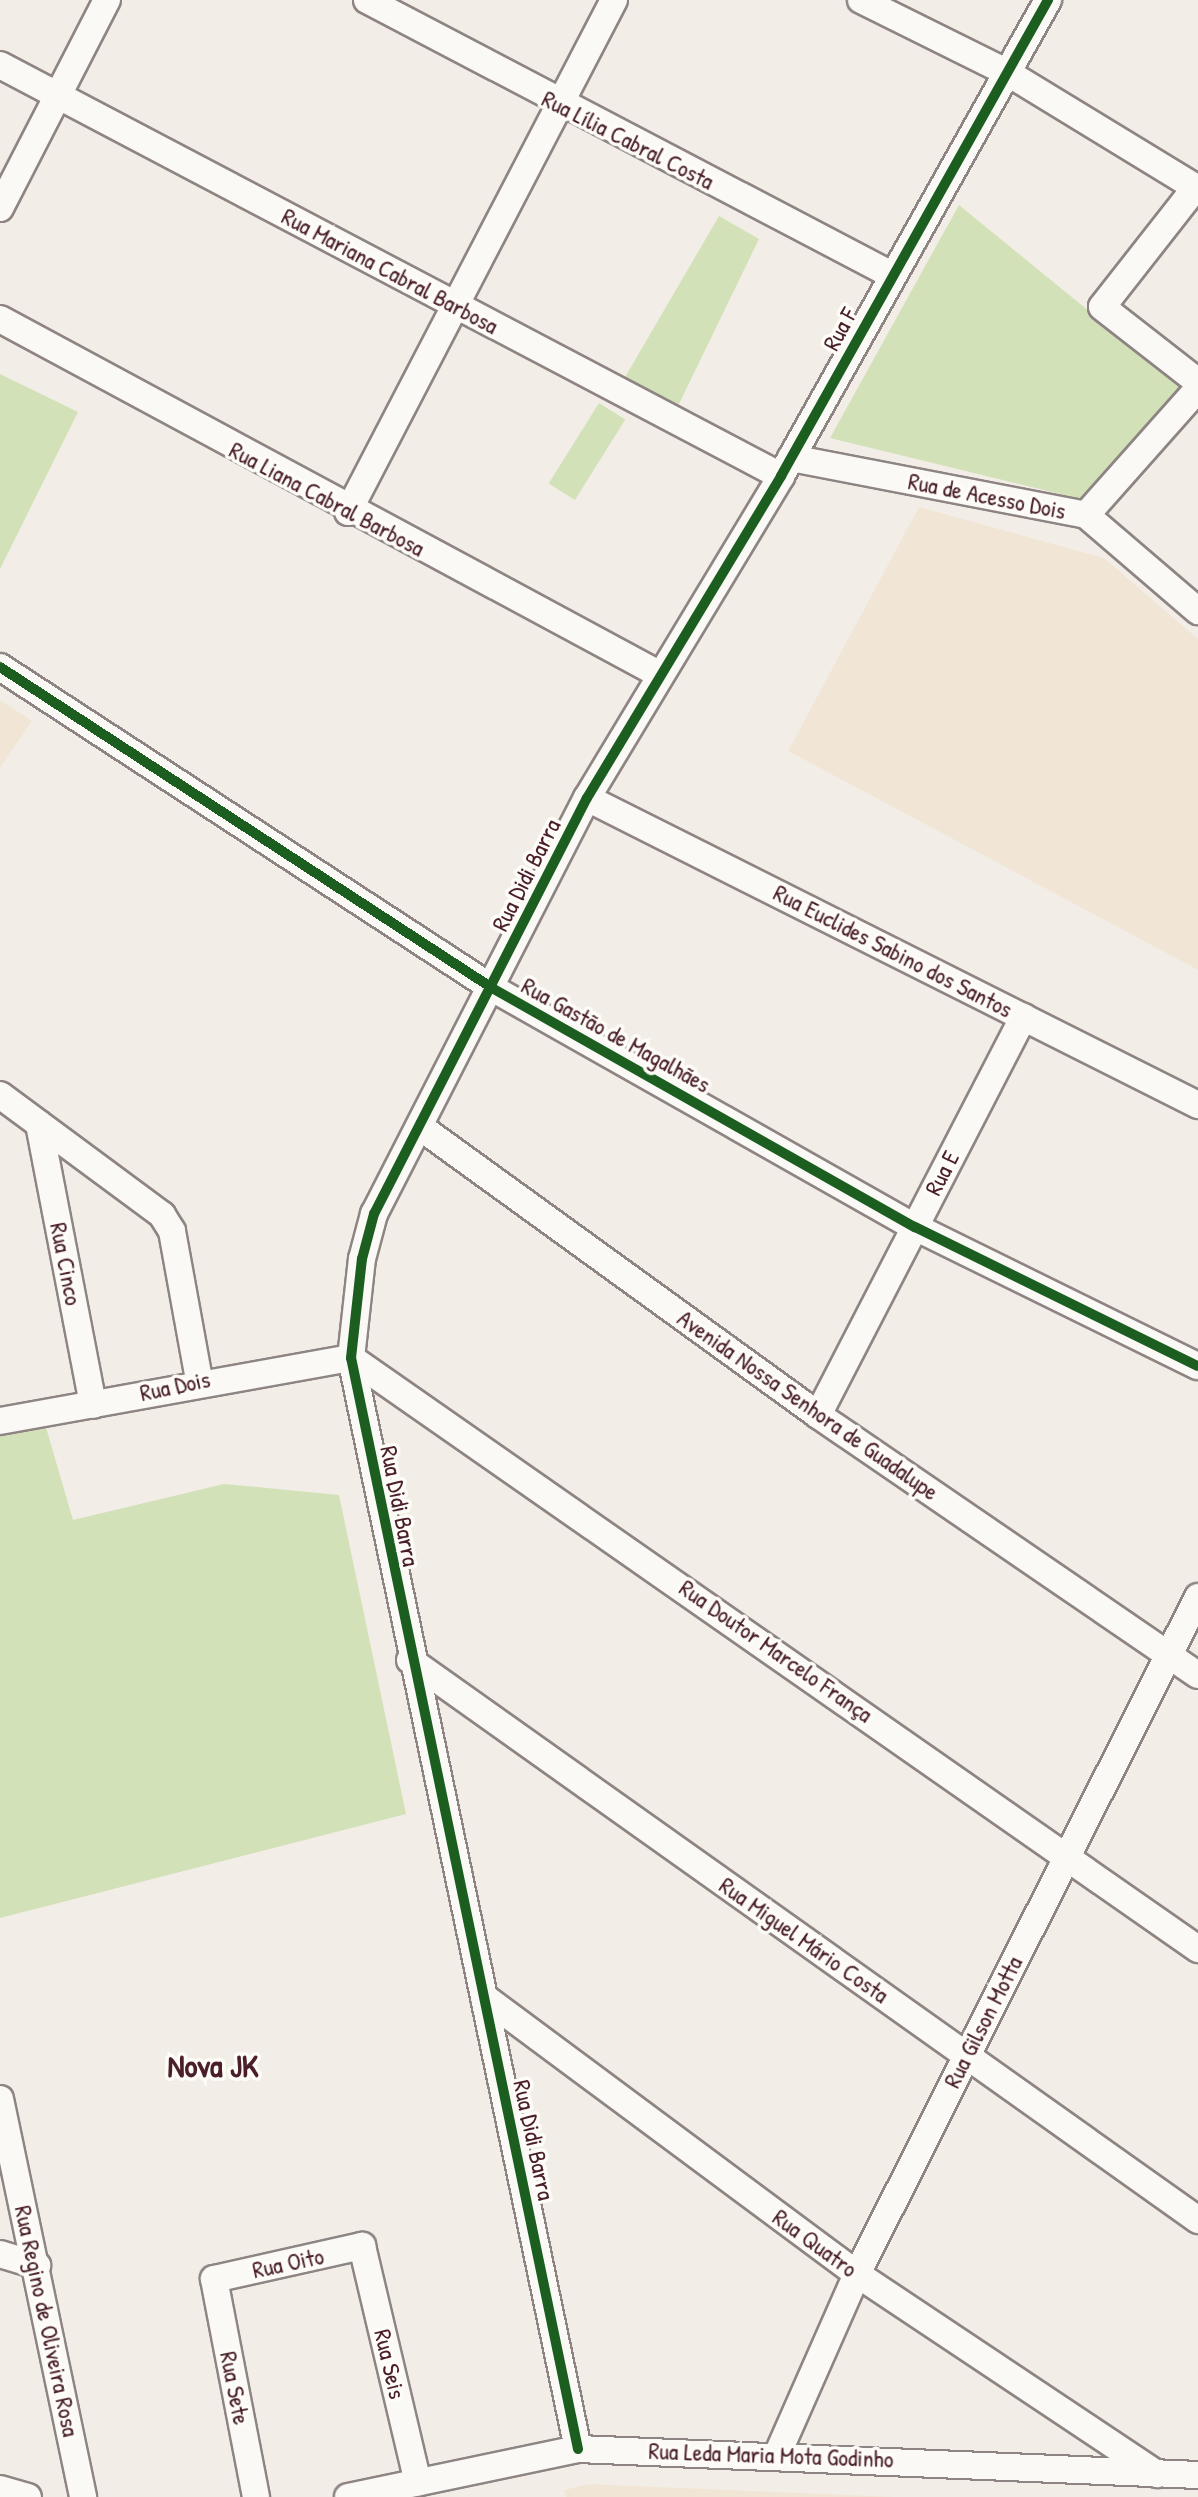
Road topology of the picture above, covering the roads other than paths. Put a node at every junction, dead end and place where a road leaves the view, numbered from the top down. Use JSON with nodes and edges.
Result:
{"nodes":[{"id":1,"x":107,"y":0,"type":"edge"},
{"id":2,"x":367,"y":0,"type":"edge"},
{"id":3,"x":614,"y":0,"type":"edge"},
{"id":4,"x":861,"y":0,"type":"edge"},
{"id":5,"x":1048,"y":0,"type":"edge"},
{"id":6,"x":0,"y":65,"type":"edge"},
{"id":7,"x":1008,"y":73,"type":"junction"},
{"id":8,"x":57,"y":94,"type":"junction"},
{"id":9,"x":560,"y":106,"type":"junction"},
{"id":10,"x":1197,"y":188,"type":"edge"},
{"id":11,"x":0,"y":208,"type":"edge"},
{"id":12,"x":892,"y":275,"type":"junction"},
{"id":13,"x":457,"y":307,"type":"junction"},
{"id":14,"x":0,"y":319,"type":"edge"},
{"id":15,"x":1198,"y":382,"type":"edge"},
{"id":16,"x":1198,"y":389,"type":"edge"},
{"id":17,"x":786,"y":467,"type":"junction"},
{"id":18,"x":348,"y":512,"type":"junction"},
{"id":19,"x":1086,"y":515,"type":"junction"},
{"id":20,"x":1198,"y":611,"type":"edge"},
{"id":21,"x":0,"y":667,"type":"edge"},
{"id":22,"x":657,"y":673,"type":"junction"},
{"id":23,"x":587,"y":798,"type":"junction"},
{"id":24,"x":492,"y":988,"type":"junction"},
{"id":25,"x":1023,"y":1017,"type":"junction"},
{"id":26,"x":0,"y":1095,"type":"edge"},
{"id":27,"x":1198,"y":1105,"type":"edge"},
{"id":28,"x":39,"y":1124,"type":"junction"},
{"id":29,"x":423,"y":1129,"type":"junction"},
{"id":30,"x":915,"y":1227,"type":"junction"},
{"id":31,"x":351,"y":1358,"type":"junction"},
{"id":32,"x":1198,"y":1366,"type":"edge"},
{"id":33,"x":199,"y":1380,"type":"junction"},
{"id":34,"x":93,"y":1405,"type":"junction"},
{"id":35,"x":818,"y":1415,"type":"junction"},
{"id":36,"x":0,"y":1421,"type":"edge"},
{"id":37,"x":1198,"y":1597,"type":"edge"},
{"id":38,"x":1169,"y":1654,"type":"junction"},
{"id":39,"x":410,"y":1660,"type":"junction"},
{"id":40,"x":1198,"y":1675,"type":"edge"},
{"id":41,"x":1068,"y":1853,"type":"junction"},
{"id":42,"x":1198,"y":1949,"type":"edge"},
{"id":43,"x":484,"y":1997,"type":"junction"},
{"id":44,"x":966,"y":2055,"type":"junction"},
{"id":45,"x":0,"y":2099,"type":"edge"},
{"id":46,"x":1198,"y":2220,"type":"edge"},
{"id":47,"x":362,"y":2246,"type":"joint"},
{"id":48,"x":0,"y":2254,"type":"edge"},
{"id":49,"x":37,"y":2265,"type":"junction"},
{"id":50,"x":857,"y":2274,"type":"junction"},
{"id":51,"x":214,"y":2279,"type":"joint"},
{"id":52,"x":578,"y":2449,"type":"junction"},
{"id":53,"x":778,"y":2453,"type":"junction"},
{"id":54,"x":1157,"y":2474,"type":"junction"},
{"id":55,"x":1198,"y":2475,"type":"edge"},
{"id":56,"x":418,"y":2482,"type":"junction"},
{"id":57,"x":0,"y":2489,"type":"edge"},
{"id":58,"x":28,"y":2497,"type":"edge"},
{"id":59,"x":83,"y":2497,"type":"edge"},
{"id":60,"x":256,"y":2497,"type":"edge"},
{"id":61,"x":348,"y":2497,"type":"edge"}],
"edges":[{"from":1,"to":8,"type":"street"},
{"from":2,"to":9,"type":"street","name":"Rua Lília Cabral Costa"},
{"from":3,"to":9,"type":"street"},
{"from":4,"to":7,"type":"street"},
{"from":5,"to":7,"type":"street","name":"Rua F"},
{"from":6,"to":8,"type":"street","name":"Rua Mariana Cabral Barbosa"},
{"from":7,"to":10,"type":"street"},
{"from":7,"to":12,"type":"street","name":"Rua F"},
{"from":8,"to":11,"type":"street"},
{"from":8,"to":13,"type":"street","name":"Rua Mariana Cabral Barbosa"},
{"from":9,"to":12,"type":"street","name":"Rua Lília Cabral Costa"},
{"from":9,"to":13,"type":"street"},
{"from":10,"to":15,"type":"street"},
{"from":12,"to":17,"type":"street","name":"Rua F"},
{"from":13,"to":17,"type":"street","name":"Rua Mariana Cabral Barbosa"},
{"from":13,"to":18,"type":"street"},
{"from":14,"to":18,"type":"street","name":"Rua Liana Cabral Barbosa"},
{"from":16,"to":19,"type":"street"},
{"from":17,"to":19,"type":"street","name":"Rua de Acesso Dois"},
{"from":17,"to":22,"type":"street","name":"Rua F"},
{"from":18,"to":22,"type":"street","name":"Rua Liana Cabral Barbosa"},
{"from":19,"to":20,"type":"street","name":"Rua de Acesso Dois"},
{"from":21,"to":24,"type":"street","name":"Rua Gastão de Magalhães"},
{"from":22,"to":23,"type":"street","name":"Rua Didi Barra"},
{"from":23,"to":24,"type":"street","name":"Rua Didi Barra"},
{"from":23,"to":25,"type":"street","name":"Rua Euclides Sabino dos Santos"},
{"from":24,"to":29,"type":"street","name":"Rua Didi Barra"},
{"from":24,"to":30,"type":"street","name":"Rua Gastão de Magalhães"},
{"from":25,"to":27,"type":"street","name":"Rua Euclides Sabino dos Santos"},
{"from":25,"to":30,"type":"street","name":"Rua E"},
{"from":26,"to":28,"type":"street"},
{"from":28,"to":33,"type":"street"},
{"from":28,"to":34,"type":"street","name":"Rua Cinco"},
{"from":29,"to":31,"type":"street","name":"Rua Didi Barra"},
{"from":29,"to":35,"type":"street","name":"Avenida Nossa Senhora de Guadalupe"},
{"from":30,"to":32,"type":"street","name":"Rua Gastão de Magalhães"},
{"from":30,"to":35,"type":"street","name":"Rua E"},
{"from":31,"to":33,"type":"street","name":"Rua Dois"},
{"from":31,"to":39,"type":"street","name":"Rua Didi Barra"},
{"from":31,"to":41,"type":"street","name":"Rua Doutor Marcelo França"},
{"from":33,"to":34,"type":"street","name":"Rua Dois"},
{"from":34,"to":36,"type":"street","name":"Rua Dois"},
{"from":35,"to":38,"type":"street","name":"Avenida Nossa Senhora de Guadalupe"},
{"from":37,"to":38,"type":"street","name":"Rua Gilson Motta"},
{"from":38,"to":40,"type":"street","name":"Avenida Nossa Senhora de Guadalupe"},
{"from":38,"to":41,"type":"street","name":"Rua Gilson Motta"},
{"from":39,"to":43,"type":"street","name":"Rua Didi Barra"},
{"from":39,"to":44,"type":"street","name":"Rua Miguel Mário Costa"},
{"from":41,"to":42,"type":"street","name":"Rua Doutor Marcelo França"},
{"from":41,"to":44,"type":"street","name":"Rua Gilson Motta"},
{"from":43,"to":50,"type":"street","name":"Rua Quatro"},
{"from":43,"to":52,"type":"street","name":"Rua Didi Barra"},
{"from":44,"to":46,"type":"street","name":"Rua Miguel Mário Costa"},
{"from":44,"to":50,"type":"street","name":"Rua Gilson Motta"},
{"from":45,"to":49,"type":"street","name":"Rua Regino de Oliveira Rosa"},
{"from":47,"to":51,"type":"street","name":"Rua Oito"},
{"from":47,"to":56,"type":"street","name":"Rua Seis"},
{"from":48,"to":49,"type":"street"},
{"from":49,"to":59,"type":"street","name":"Rua Regino de Oliveira Rosa"},
{"from":50,"to":53,"type":"street","name":"Rua Gilson Motta"},
{"from":50,"to":54,"type":"street","name":"Rua Quatro"},
{"from":51,"to":60,"type":"street","name":"Rua Sete"},
{"from":52,"to":53,"type":"street","name":"Rua Leda Maria Mota Godinho"},
{"from":52,"to":56,"type":"street","name":"Rua Leda Maria Mota Godinho"},
{"from":53,"to":54,"type":"street","name":"Rua Leda Maria Mota Godinho"},
{"from":54,"to":55,"type":"street","name":"Rua Leda Maria Mota Godinho"},
{"from":56,"to":61,"type":"street","name":"Rua Leda Maria Mota Godinho"},
{"from":57,"to":58,"type":"street"}]}
